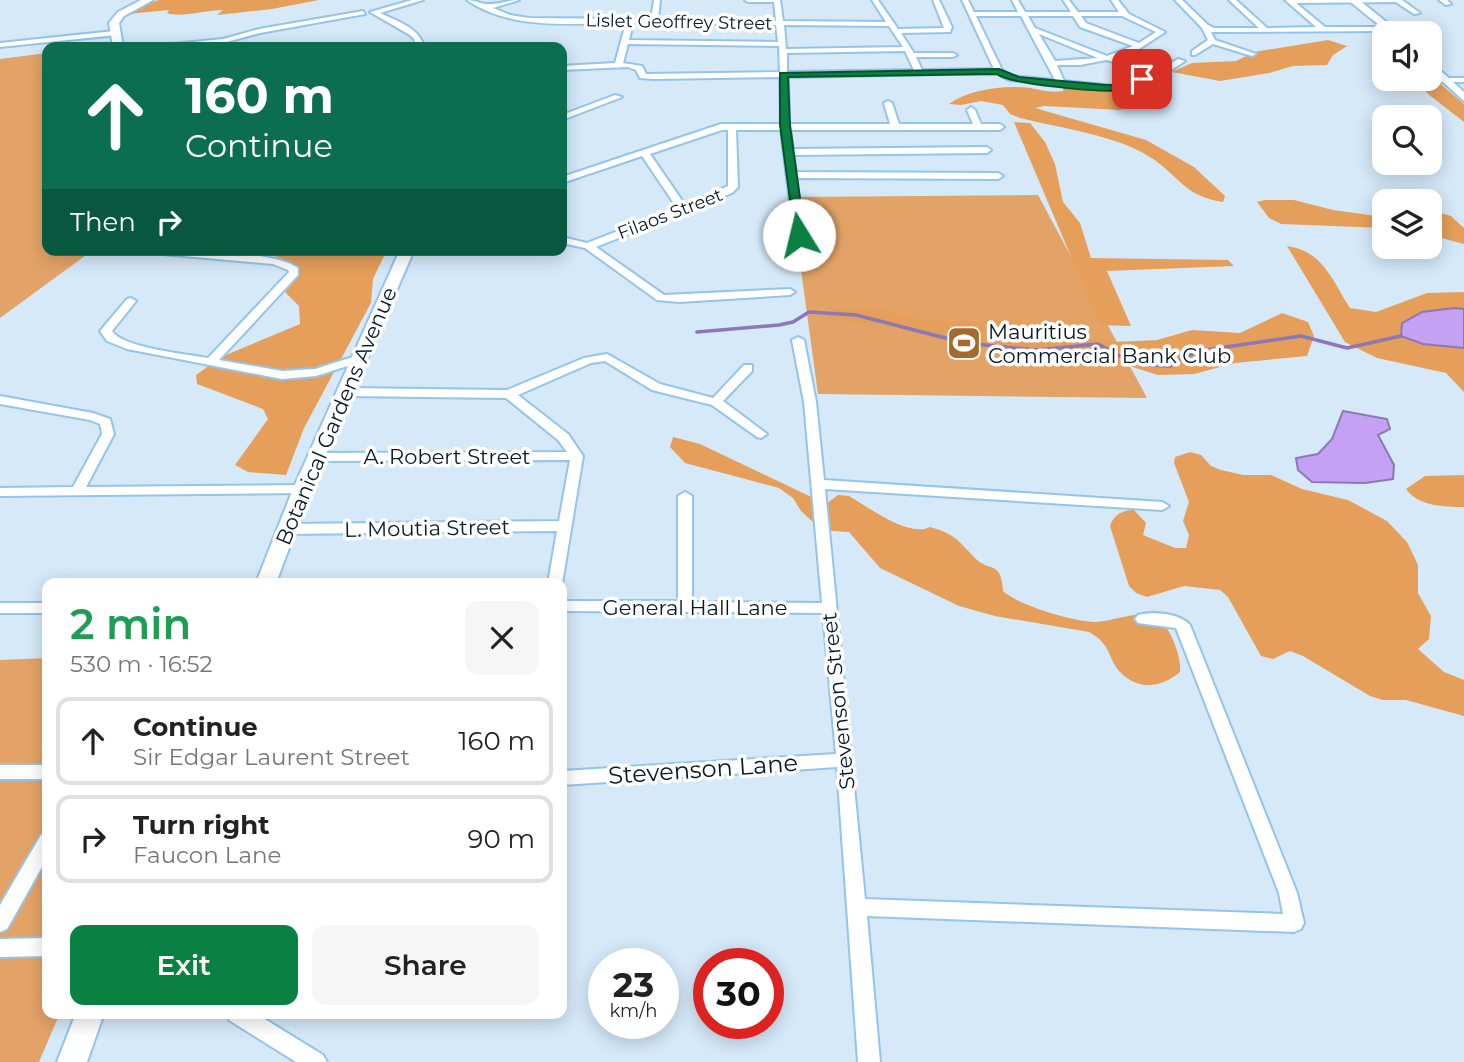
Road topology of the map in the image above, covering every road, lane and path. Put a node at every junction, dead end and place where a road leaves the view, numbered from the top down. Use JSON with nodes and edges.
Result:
{"nodes":[{"id":1,"x":148,"y":0,"type":"edge"},
{"id":2,"x":420,"y":0,"type":"edge"},
{"id":3,"x":470,"y":0,"type":"edge"},
{"id":4,"x":516,"y":0,"type":"edge"},
{"id":5,"x":657,"y":0,"type":"edge"},
{"id":6,"x":748,"y":0,"type":"edge"},
{"id":7,"x":777,"y":0,"type":"edge"},
{"id":8,"x":875,"y":0,"type":"edge"},
{"id":9,"x":936,"y":0,"type":"edge"},
{"id":10,"x":965,"y":0,"type":"edge"},
{"id":11,"x":1015,"y":0,"type":"edge"},
{"id":12,"x":1066,"y":0,"type":"edge"},
{"id":13,"x":1114,"y":0,"type":"edge"},
{"id":14,"x":1178,"y":0,"type":"edge"},
{"id":15,"x":1232,"y":0,"type":"edge"},
{"id":16,"x":1288,"y":0,"type":"edge"},
{"id":17,"x":1353,"y":0,"type":"edge"},
{"id":18,"x":1398,"y":0,"type":"edge"},
{"id":19,"x":487,"y":7,"type":"junction"},
{"id":20,"x":363,"y":13,"type":"dead end"},
{"id":21,"x":1023,"y":13,"type":"junction"},
{"id":22,"x":1074,"y":13,"type":"junction"},
{"id":23,"x":1123,"y":13,"type":"junction"},
{"id":24,"x":1416,"y":13,"type":"dead end"},
{"id":25,"x":972,"y":14,"type":"junction"},
{"id":26,"x":630,"y":21,"type":"junction"},
{"id":27,"x":654,"y":21,"type":"junction"},
{"id":28,"x":1379,"y":21,"type":"edge"},
{"id":29,"x":780,"y":24,"type":"junction"},
{"id":30,"x":894,"y":27,"type":"junction"},
{"id":31,"x":1205,"y":27,"type":"junction"},
{"id":32,"x":1032,"y":29,"type":"junction"},
{"id":33,"x":1324,"y":30,"type":"junction"},
{"id":34,"x":1267,"y":31,"type":"junction"},
{"id":35,"x":1372,"y":31,"type":"edge"},
{"id":36,"x":114,"y":33,"type":"junction"},
{"id":37,"x":1212,"y":41,"type":"junction"},
{"id":38,"x":117,"y":42,"type":"edge"},
{"id":39,"x":213,"y":42,"type":"edge"},
{"id":40,"x":419,"y":42,"type":"edge"},
{"id":41,"x":624,"y":42,"type":"junction"},
{"id":42,"x":0,"y":45,"type":"edge"},
{"id":43,"x":1139,"y":45,"type":"junction"},
{"id":44,"x":782,"y":47,"type":"junction"},
{"id":45,"x":909,"y":52,"type":"junction"},
{"id":46,"x":1195,"y":53,"type":"dead end"},
{"id":47,"x":1252,"y":54,"type":"dead end"},
{"id":48,"x":953,"y":55,"type":"dead end"},
{"id":49,"x":1106,"y":58,"type":"junction"},
{"id":50,"x":1181,"y":61,"type":"dead end"},
{"id":51,"x":1052,"y":62,"type":"junction"},
{"id":52,"x":618,"y":66,"type":"junction"},
{"id":53,"x":567,"y":68,"type":"edge"},
{"id":54,"x":999,"y":71,"type":"junction"},
{"id":55,"x":919,"y":72,"type":"junction"},
{"id":56,"x":1162,"y":72,"type":"junction"},
{"id":57,"x":783,"y":75,"type":"junction"},
{"id":58,"x":1443,"y":80,"type":"joint"},
{"id":59,"x":1464,"y":80,"type":"edge"},
{"id":60,"x":1061,"y":84,"type":"junction"},
{"id":61,"x":618,"y":97,"type":"dead end"},
{"id":62,"x":1464,"y":98,"type":"edge"},
{"id":63,"x":888,"y":103,"type":"dead end"},
{"id":64,"x":971,"y":110,"type":"dead end"},
{"id":65,"x":567,"y":116,"type":"edge"},
{"id":66,"x":785,"y":125,"type":"junction"},
{"id":67,"x":732,"y":127,"type":"junction"},
{"id":68,"x":895,"y":127,"type":"junction"},
{"id":69,"x":978,"y":127,"type":"junction"},
{"id":70,"x":1000,"y":127,"type":"dead end"},
{"id":71,"x":987,"y":150,"type":"dead end"},
{"id":72,"x":644,"y":152,"type":"junction"},
{"id":73,"x":788,"y":152,"type":"junction"},
{"id":74,"x":791,"y":175,"type":"junction"},
{"id":75,"x":998,"y":176,"type":"dead end"},
{"id":76,"x":567,"y":178,"type":"edge"},
{"id":77,"x":683,"y":209,"type":"junction"},
{"id":78,"x":799,"y":235,"type":"dead end"},
{"id":79,"x":567,"y":241,"type":"edge"},
{"id":80,"x":588,"y":246,"type":"junction"},
{"id":81,"x":218,"y":256,"type":"edge"},
{"id":82,"x":404,"y":256,"type":"edge"},
{"id":83,"x":790,"y":292,"type":"dead end"},
{"id":84,"x":131,"y":301,"type":"dead end"},
{"id":85,"x":798,"y":340,"type":"dead end"},
{"id":86,"x":359,"y":359,"type":"junction"},
{"id":87,"x":210,"y":362,"type":"junction"},
{"id":88,"x":748,"y":368,"type":"dead end"},
{"id":89,"x":344,"y":392,"type":"junction"},
{"id":90,"x":509,"y":394,"type":"junction"},
{"id":91,"x":0,"y":400,"type":"edge"},
{"id":92,"x":716,"y":402,"type":"junction"},
{"id":93,"x":761,"y":434,"type":"dead end"},
{"id":94,"x":578,"y":456,"type":"junction"},
{"id":95,"x":317,"y":457,"type":"junction"},
{"id":96,"x":817,"y":484,"type":"junction"},
{"id":97,"x":302,"y":489,"type":"junction"},
{"id":98,"x":77,"y":491,"type":"junction"},
{"id":99,"x":0,"y":492,"type":"edge"},
{"id":100,"x":685,"y":496,"type":"dead end"},
{"id":101,"x":1162,"y":506,"type":"dead end"},
{"id":102,"x":565,"y":526,"type":"junction"},
{"id":103,"x":288,"y":529,"type":"junction"},
{"id":104,"x":267,"y":578,"type":"edge"},
{"id":105,"x":556,"y":578,"type":"edge"},
{"id":106,"x":567,"y":606,"type":"edge"},
{"id":107,"x":685,"y":607,"type":"junction"},
{"id":108,"x":0,"y":608,"type":"edge"},
{"id":109,"x":42,"y":608,"type":"edge"},
{"id":110,"x":828,"y":608,"type":"junction"},
{"id":111,"x":1143,"y":619,"type":"dead end"},
{"id":112,"x":845,"y":760,"type":"junction"},
{"id":113,"x":0,"y":772,"type":"edge"},
{"id":114,"x":42,"y":772,"type":"edge"},
{"id":115,"x":567,"y":778,"type":"edge"},
{"id":116,"x":42,"y":850,"type":"edge"},
{"id":117,"x":857,"y":907,"type":"junction"},
{"id":118,"x":0,"y":923,"type":"edge"},
{"id":119,"x":42,"y":947,"type":"edge"},
{"id":120,"x":0,"y":948,"type":"edge"},
{"id":121,"x":88,"y":1019,"type":"edge"},
{"id":122,"x":246,"y":1019,"type":"edge"},
{"id":123,"x":72,"y":1062,"type":"edge"},
{"id":124,"x":316,"y":1062,"type":"edge"},
{"id":125,"x":869,"y":1062,"type":"edge"}],
"edges":[{"from":1,"to":36,"type":"street"},
{"from":2,"to":40,"type":"street"},
{"from":3,"to":19,"type":"street","name":"Lislet Geoffrey Street"},
{"from":4,"to":19,"type":"street"},
{"from":5,"to":27,"type":"street"},
{"from":6,"to":7,"type":"street"},
{"from":7,"to":29,"type":"street"},
{"from":8,"to":30,"type":"street"},
{"from":9,"to":30,"type":"street","name":"Lislet Geoffrey Street"},
{"from":10,"to":25,"type":"street"},
{"from":11,"to":21,"type":"street"},
{"from":12,"to":22,"type":"street"},
{"from":13,"to":23,"type":"street"},
{"from":14,"to":31,"type":"street"},
{"from":15,"to":34,"type":"street"},
{"from":16,"to":17,"type":"street"},
{"from":16,"to":33,"type":"street"},
{"from":17,"to":18,"type":"street"},
{"from":17,"to":28,"type":"street"},
{"from":18,"to":24,"type":"street"},
{"from":19,"to":26,"type":"street","name":"Lislet Geoffrey Street"},
{"from":20,"to":39,"type":"street"},
{"from":21,"to":22,"type":"street"},
{"from":21,"to":25,"type":"street"},
{"from":21,"to":32,"type":"street"},
{"from":22,"to":23,"type":"street"},
{"from":22,"to":43,"type":"street"},
{"from":23,"to":43,"type":"street"},
{"from":25,"to":54,"type":"street"},
{"from":26,"to":27,"type":"street","name":"Lislet Geoffrey Street"},
{"from":26,"to":41,"type":"street"},
{"from":27,"to":29,"type":"street","name":"Lislet Geoffrey Street"},
{"from":29,"to":30,"type":"street","name":"Lislet Geoffrey Street"},
{"from":29,"to":44,"type":"street"},
{"from":30,"to":45,"type":"street"},
{"from":31,"to":34,"type":"street"},
{"from":31,"to":37,"type":"street"},
{"from":32,"to":49,"type":"street"},
{"from":32,"to":51,"type":"street"},
{"from":33,"to":34,"type":"street"},
{"from":33,"to":35,"type":"street"},
{"from":36,"to":38,"type":"street"},
{"from":36,"to":42,"type":"street"},
{"from":37,"to":46,"type":"street"},
{"from":37,"to":47,"type":"street"},
{"from":41,"to":44,"type":"street"},
{"from":41,"to":52,"type":"street"},
{"from":43,"to":49,"type":"street"},
{"from":44,"to":45,"type":"street"},
{"from":44,"to":57,"type":"street"},
{"from":45,"to":48,"type":"street"},
{"from":45,"to":55,"type":"street"},
{"from":49,"to":51,"type":"street"},
{"from":49,"to":56,"type":"street"},
{"from":50,"to":56,"type":"street"},
{"from":51,"to":60,"type":"street"},
{"from":52,"to":53,"type":"street"},
{"from":52,"to":57,"type":"street"},
{"from":54,"to":55,"type":"street"},
{"from":54,"to":60,"type":"street"},
{"from":55,"to":57,"type":"street"},
{"from":56,"to":60,"type":"street"},
{"from":57,"to":66,"type":"street"},
{"from":58,"to":59,"type":"street"},
{"from":58,"to":62,"type":"street"},
{"from":61,"to":65,"type":"street"},
{"from":63,"to":68,"type":"street"},
{"from":64,"to":69,"type":"street"},
{"from":66,"to":67,"type":"street"},
{"from":66,"to":68,"type":"street"},
{"from":66,"to":73,"type":"street"},
{"from":67,"to":72,"type":"street"},
{"from":67,"to":77,"type":"street","name":"Filaos Street"},
{"from":68,"to":69,"type":"street"},
{"from":69,"to":70,"type":"street"},
{"from":71,"to":73,"type":"street"},
{"from":72,"to":76,"type":"street"},
{"from":72,"to":77,"type":"street"},
{"from":73,"to":74,"type":"street"},
{"from":74,"to":75,"type":"street"},
{"from":74,"to":78,"type":"street"},
{"from":77,"to":80,"type":"street","name":"Filaos Street"},
{"from":79,"to":80,"type":"street"},
{"from":80,"to":83,"type":"street"},
{"from":81,"to":87,"type":"street"},
{"from":82,"to":86,"type":"street","name":"Botanical Gardens Avenue"},
{"from":84,"to":87,"type":"street"},
{"from":85,"to":96,"type":"street","name":"Stevenson Street"},
{"from":86,"to":87,"type":"street"},
{"from":86,"to":89,"type":"street","name":"Botanical Gardens Avenue"},
{"from":88,"to":92,"type":"street"},
{"from":89,"to":90,"type":"street"},
{"from":89,"to":95,"type":"street","name":"Botanical Gardens Avenue"},
{"from":90,"to":92,"type":"street"},
{"from":90,"to":94,"type":"street"},
{"from":91,"to":98,"type":"street"},
{"from":92,"to":93,"type":"street"},
{"from":94,"to":95,"type":"street","name":"A. Robert Street"},
{"from":94,"to":102,"type":"street"},
{"from":95,"to":97,"type":"street","name":"Botanical Gardens Avenue"},
{"from":96,"to":101,"type":"street"},
{"from":96,"to":110,"type":"street","name":"Stevenson Street"},
{"from":97,"to":98,"type":"street"},
{"from":97,"to":103,"type":"street","name":"Botanical Gardens Avenue"},
{"from":98,"to":99,"type":"street"},
{"from":100,"to":107,"type":"street"},
{"from":102,"to":103,"type":"street","name":"L. Moutia Street"},
{"from":102,"to":105,"type":"street"},
{"from":103,"to":104,"type":"street","name":"Botanical Gardens Avenue"},
{"from":106,"to":107,"type":"street","name":"General Hall Lane"},
{"from":107,"to":110,"type":"street","name":"General Hall Lane"},
{"from":108,"to":109,"type":"street"},
{"from":110,"to":112,"type":"street","name":"Stevenson Street"},
{"from":111,"to":117,"type":"street"},
{"from":112,"to":115,"type":"street","name":"Stevenson Lane"},
{"from":112,"to":117,"type":"street","name":"Stevenson Street"},
{"from":113,"to":114,"type":"street"},
{"from":116,"to":118,"type":"street"},
{"from":117,"to":125,"type":"street","name":"Stevenson Street"},
{"from":119,"to":120,"type":"street"},
{"from":121,"to":123,"type":"street"},
{"from":122,"to":124,"type":"street"}]}
